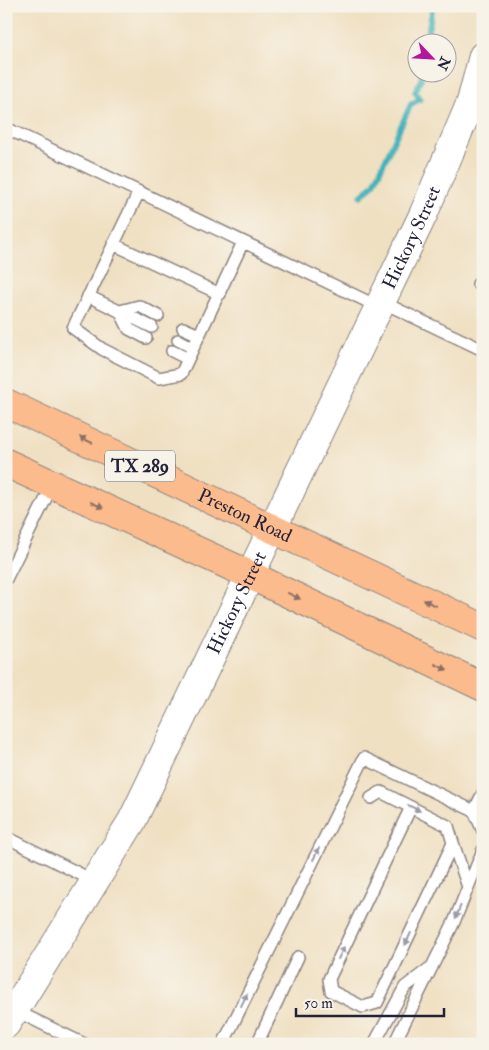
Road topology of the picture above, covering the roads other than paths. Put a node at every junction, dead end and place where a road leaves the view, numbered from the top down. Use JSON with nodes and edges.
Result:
{"nodes":[{"id":1,"x":483,"y":56,"type":"edge"},
{"id":2,"x":6,"y":128,"type":"edge"},
{"id":3,"x":139,"y":192,"type":"junction"},
{"id":4,"x":243,"y":242,"type":"junction"},
{"id":5,"x":113,"y":244,"type":"junction"},
{"id":6,"x":220,"y":294,"type":"junction"},
{"id":7,"x":88,"y":296,"type":"junction"},
{"id":8,"x":381,"y":305,"type":"junction"},
{"id":9,"x":120,"y":311,"type":"junction"},
{"id":10,"x":158,"y":316,"type":"dead end"},
{"id":11,"x":152,"y":327,"type":"dead end"},
{"id":12,"x":183,"y":328,"type":"dead end"},
{"id":13,"x":200,"y":335,"type":"junction"},
{"id":14,"x":146,"y":338,"type":"dead end"},
{"id":15,"x":178,"y":340,"type":"dead end"},
{"id":16,"x":193,"y":348,"type":"junction"},
{"id":17,"x":483,"y":350,"type":"edge"},
{"id":18,"x":172,"y":351,"type":"dead end"},
{"id":19,"x":188,"y":358,"type":"junction"},
{"id":20,"x":6,"y":402,"type":"edge"},
{"id":21,"x":6,"y":463,"type":"edge"},
{"id":22,"x":52,"y":484,"type":"junction"},
{"id":23,"x":273,"y":529,"type":"junction"},
{"id":24,"x":250,"y":575,"type":"junction"},
{"id":25,"x":6,"y":579,"type":"edge"},
{"id":26,"x":483,"y":628,"type":"edge"},
{"id":27,"x":483,"y":687,"type":"edge"},
{"id":28,"x":483,"y":793,"type":"edge"},
{"id":29,"x":371,"y":798,"type":"dead end"},
{"id":30,"x":411,"y":807,"type":"junction"},
{"id":31,"x":474,"y":811,"type":"junction"},
{"id":32,"x":483,"y":831,"type":"edge"},
{"id":33,"x":6,"y":837,"type":"edge"},
{"id":34,"x":453,"y":843,"type":"junction"},
{"id":35,"x":483,"y":850,"type":"edge"},
{"id":36,"x":94,"y":881,"type":"junction"},
{"id":37,"x":468,"y":887,"type":"junction"},
{"id":38,"x":298,"y":956,"type":"dead end"},
{"id":39,"x":431,"y":968,"type":"junction"},
{"id":40,"x":10,"y":1017,"type":"edge"},
{"id":41,"x":84,"y":1044,"type":"edge"},
{"id":42,"x":222,"y":1044,"type":"edge"},
{"id":43,"x":257,"y":1044,"type":"edge"},
{"id":44,"x":374,"y":1044,"type":"edge"},
{"id":45,"x":394,"y":1044,"type":"edge"}],
"edges":[{"from":1,"to":8,"type":"street","name":"Hickory Street"},
{"from":2,"to":3,"type":"lane"},
{"from":3,"to":4,"type":"lane"},
{"from":3,"to":5,"type":"lane"},
{"from":4,"to":6,"type":"lane"},
{"from":4,"to":8,"type":"lane"},
{"from":5,"to":6,"type":"lane"},
{"from":5,"to":7,"type":"lane"},
{"from":6,"to":13,"type":"lane"},
{"from":7,"to":9,"type":"lane"},
{"from":7,"to":19,"type":"lane"},
{"from":8,"to":17,"type":"lane"},
{"from":8,"to":23,"type":"street","name":"Hickory Street"},
{"from":9,"to":10,"type":"lane"},
{"from":9,"to":11,"type":"lane"},
{"from":9,"to":14,"type":"lane"},
{"from":12,"to":13,"type":"lane"},
{"from":13,"to":16,"type":"lane"},
{"from":15,"to":16,"type":"lane"},
{"from":16,"to":19,"type":"lane"},
{"from":18,"to":19,"type":"lane"},
{"from":23,"to":20,"type":"main road","name":"Preston Road","number":"TX 289","one_way":true},
{"from":21,"to":22,"type":"main road","number":"TX 289"},
{"from":22,"to":24,"type":"main road","number":"TX 289","one_way":true},
{"from":22,"to":25,"type":"lane"},
{"from":23,"to":24,"type":"street","name":"Hickory Street"},
{"from":26,"to":23,"type":"main road","name":"Preston Road","number":"TX 289","one_way":true},
{"from":24,"to":27,"type":"main road","number":"TX 289","one_way":true},
{"from":24,"to":36,"type":"street","name":"Hickory Street"},
{"from":28,"to":31,"type":"lane"},
{"from":29,"to":30,"type":"lane"},
{"from":30,"to":34,"type":"lane","one_way":true},
{"from":34,"to":30,"type":"lane","one_way":true},
{"from":31,"to":32,"type":"lane"},
{"from":42,"to":31,"type":"lane","one_way":true},
{"from":33,"to":36,"type":"lane"},
{"from":34,"to":37,"type":"lane"},
{"from":35,"to":37,"type":"lane"},
{"from":36,"to":40,"type":"street","name":"Hickory Street"},
{"from":37,"to":39,"type":"lane","one_way":true},
{"from":38,"to":43,"type":"lane"},
{"from":39,"to":44,"type":"lane"},
{"from":39,"to":45,"type":"lane"},
{"from":40,"to":41,"type":"lane"}]}
